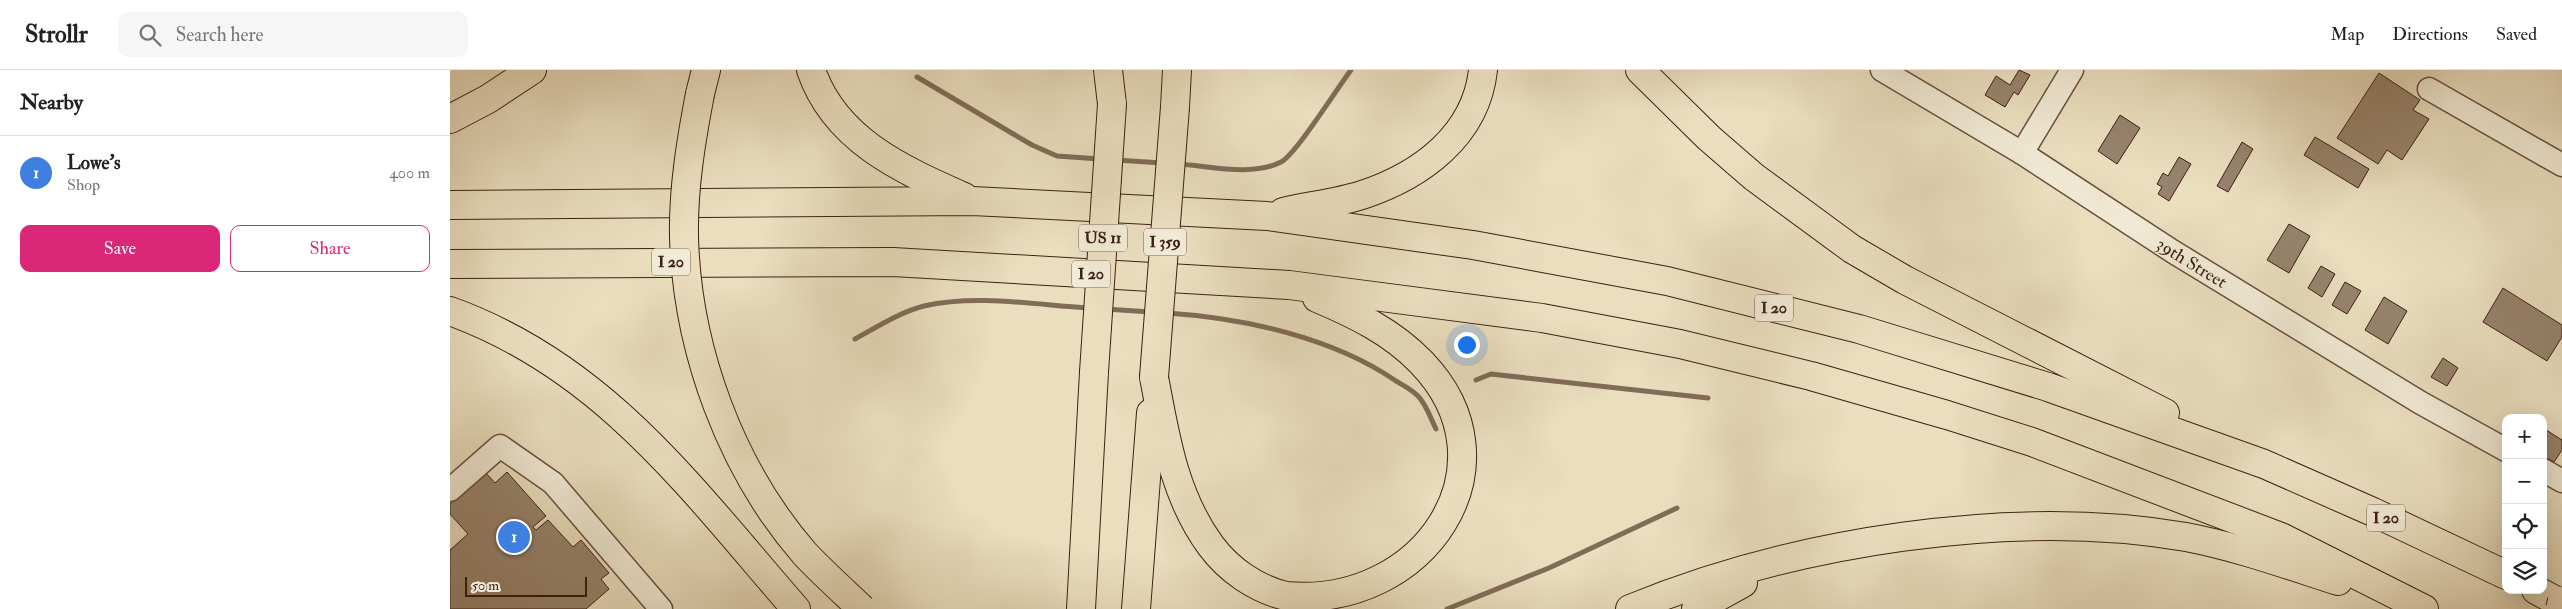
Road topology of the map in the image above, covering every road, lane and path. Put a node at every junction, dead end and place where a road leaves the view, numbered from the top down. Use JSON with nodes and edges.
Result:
{"nodes":[{"id":1,"x":532,"y":70,"type":"edge"},
{"id":2,"x":811,"y":70,"type":"edge"},
{"id":3,"x":1108,"y":70,"type":"edge"},
{"id":4,"x":1114,"y":70,"type":"edge"},
{"id":5,"x":1483,"y":70,"type":"edge"},
{"id":6,"x":1640,"y":70,"type":"edge"},
{"id":7,"x":1882,"y":70,"type":"edge"},
{"id":8,"x":2072,"y":70,"type":"edge"},
{"id":9,"x":1178,"y":73,"type":"edge"},
{"id":10,"x":703,"y":82,"type":"edge"},
{"id":11,"x":2430,"y":89,"type":"dead end"},
{"id":12,"x":1112,"y":104,"type":"junction"},
{"id":13,"x":450,"y":119,"type":"edge"},
{"id":14,"x":2022,"y":153,"type":"junction"},
{"id":15,"x":2562,"y":165,"type":"edge"},
{"id":16,"x":972,"y":201,"type":"junction"},
{"id":17,"x":450,"y":205,"type":"edge"},
{"id":18,"x":1267,"y":216,"type":"junction"},
{"id":19,"x":450,"y":264,"type":"edge"},
{"id":20,"x":1289,"y":285,"type":"junction"},
{"id":21,"x":450,"y":311,"type":"edge"},
{"id":22,"x":1154,"y":377,"type":"junction"},
{"id":23,"x":2502,"y":448,"type":"edge"},
{"id":24,"x":2264,"y":464,"type":"junction"},
{"id":25,"x":2547,"y":472,"type":"edge"},
{"id":26,"x":2562,"y":481,"type":"edge"},
{"id":27,"x":450,"y":490,"type":"edge"},
{"id":28,"x":1783,"y":560,"type":"junction"},
{"id":29,"x":2502,"y":573,"type":"edge"},
{"id":30,"x":2544,"y":594,"type":"edge"},
{"id":31,"x":2562,"y":603,"type":"edge"},
{"id":32,"x":661,"y":609,"type":"edge"},
{"id":33,"x":796,"y":609,"type":"edge"},
{"id":34,"x":862,"y":609,"type":"edge"},
{"id":35,"x":1080,"y":609,"type":"edge"},
{"id":36,"x":1136,"y":609,"type":"edge"},
{"id":37,"x":1630,"y":609,"type":"edge"},
{"id":38,"x":1696,"y":609,"type":"edge"},
{"id":39,"x":2418,"y":609,"type":"edge"},
{"id":40,"x":2424,"y":609,"type":"edge"},
{"id":41,"x":2560,"y":609,"type":"edge"}],
"edges":[{"from":1,"to":13,"type":"main road"},
{"from":2,"to":16,"type":"main road"},
{"from":3,"to":12,"type":"main road"},
{"from":4,"to":12,"type":"main road","number":"US 11"},
{"from":5,"to":18,"type":"main road"},
{"from":6,"to":24,"type":"main road"},
{"from":7,"to":14,"type":"street","name":"39th Street"},
{"from":8,"to":14,"type":"street"},
{"from":9,"to":22,"type":"main road","number":"I 359","bridge":true},
{"from":10,"to":34,"type":"main road","bridge":true},
{"from":11,"to":15,"type":"street"},
{"from":12,"to":35,"type":"main road","number":"US 11","bridge":true},
{"from":14,"to":23,"type":"street","name":"39th Street"},
{"from":16,"to":17,"type":"main road","number":"I 20"},
{"from":16,"to":18,"type":"main road","number":"I 20"},
{"from":18,"to":24,"type":"main road","number":"I 20"},
{"from":19,"to":20,"type":"main road","number":"I 20"},
{"from":20,"to":22,"type":"main road"},
{"from":20,"to":40,"type":"main road","number":"I 20"},
{"from":21,"to":33,"type":"main road"},
{"from":22,"to":36,"type":"main road"},
{"from":24,"to":29,"type":"main road","number":"I 20"},
{"from":25,"to":26,"type":"street"},
{"from":27,"to":32,"type":"street"},
{"from":28,"to":37,"type":"main road"},
{"from":28,"to":38,"type":"main road"},
{"from":28,"to":39,"type":"main road"},
{"from":30,"to":31,"type":"main road"},
{"from":31,"to":41,"type":"main road","bridge":true}]}
